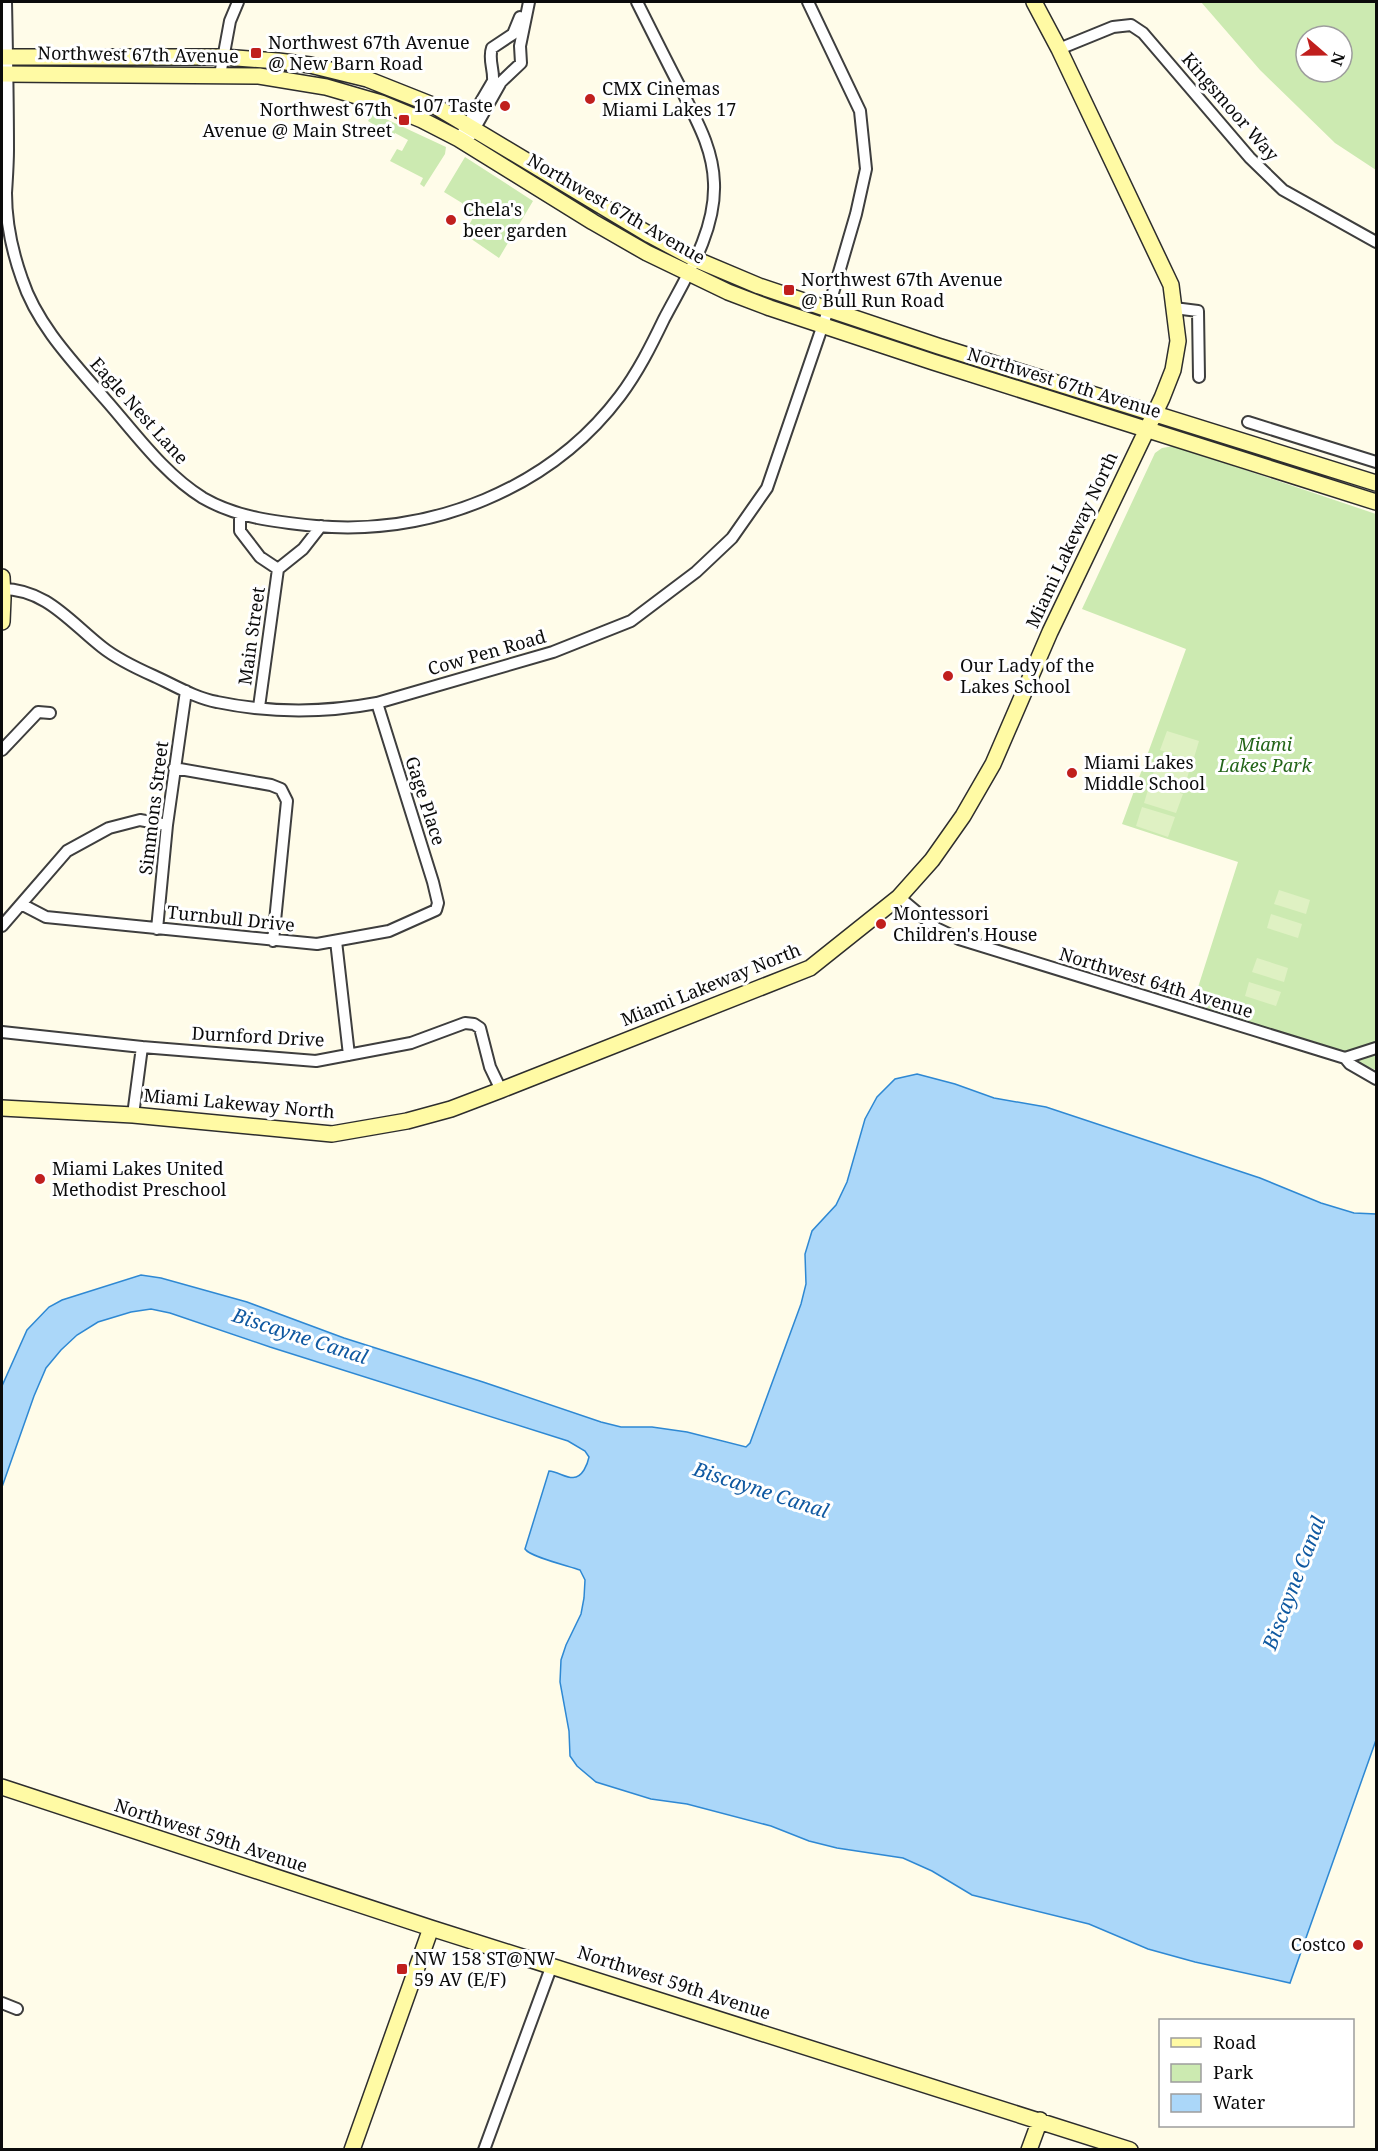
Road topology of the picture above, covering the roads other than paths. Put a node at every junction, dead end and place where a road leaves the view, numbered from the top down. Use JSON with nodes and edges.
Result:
{"nodes":[{"id":1,"x":6,"y":2,"type":"edge"},
{"id":2,"x":238,"y":2,"type":"edge"},
{"id":3,"x":523,"y":2,"type":"edge"},
{"id":4,"x":529,"y":2,"type":"edge"},
{"id":5,"x":637,"y":2,"type":"edge"},
{"id":6,"x":808,"y":2,"type":"edge"},
{"id":7,"x":1034,"y":2,"type":"edge"},
{"id":8,"x":1059,"y":49,"type":"junction"},
{"id":9,"x":4,"y":57,"type":"edge"},
{"id":10,"x":223,"y":57,"type":"junction"},
{"id":11,"x":4,"y":74,"type":"edge"},
{"id":12,"x":220,"y":75,"type":"junction"},
{"id":13,"x":471,"y":127,"type":"junction"},
{"id":14,"x":462,"y":141,"type":"junction"},
{"id":15,"x":1377,"y":242,"type":"edge"},
{"id":16,"x":695,"y":259,"type":"junction"},
{"id":17,"x":688,"y":274,"type":"junction"},
{"id":18,"x":1174,"y":308,"type":"junction"},
{"id":19,"x":828,"y":310,"type":"junction"},
{"id":20,"x":822,"y":326,"type":"junction"},
{"id":21,"x":1199,"y":377,"type":"dead end"},
{"id":22,"x":1154,"y":413,"type":"junction"},
{"id":23,"x":1248,"y":422,"type":"dead end"},
{"id":24,"x":1146,"y":429,"type":"junction"},
{"id":25,"x":1377,"y":462,"type":"edge"},
{"id":26,"x":1345,"y":472,"type":"junction"},
{"id":27,"x":1377,"y":483,"type":"edge"},
{"id":28,"x":1340,"y":490,"type":"junction"},
{"id":29,"x":1377,"y":502,"type":"edge"},
{"id":30,"x":240,"y":514,"type":"junction"},
{"id":31,"x":321,"y":526,"type":"junction"},
{"id":32,"x":278,"y":569,"type":"junction"},
{"id":33,"x":2,"y":585,"type":"edge"},
{"id":34,"x":2,"y":622,"type":"edge"},
{"id":35,"x":186,"y":691,"type":"junction"},
{"id":36,"x":377,"y":703,"type":"junction"},
{"id":37,"x":259,"y":707,"type":"junction"},
{"id":38,"x":50,"y":713,"type":"dead end"},
{"id":39,"x":2,"y":750,"type":"edge"},
{"id":40,"x":174,"y":768,"type":"junction"},
{"id":41,"x":167,"y":825,"type":"junction"},
{"id":42,"x":899,"y":897,"type":"junction"},
{"id":43,"x":21,"y":904,"type":"junction"},
{"id":44,"x":435,"y":910,"type":"joint"},
{"id":45,"x":2,"y":926,"type":"edge"},
{"id":46,"x":157,"y":929,"type":"junction"},
{"id":47,"x":273,"y":941,"type":"junction"},
{"id":48,"x":336,"y":941,"type":"junction"},
{"id":49,"x":2,"y":1032,"type":"edge"},
{"id":50,"x":142,"y":1047,"type":"junction"},
{"id":51,"x":1377,"y":1048,"type":"edge"},
{"id":52,"x":349,"y":1055,"type":"junction"},
{"id":53,"x":1345,"y":1058,"type":"junction"},
{"id":54,"x":1377,"y":1079,"type":"edge"},
{"id":55,"x":501,"y":1090,"type":"junction"},
{"id":56,"x":2,"y":1108,"type":"edge"},
{"id":57,"x":133,"y":1115,"type":"junction"},
{"id":58,"x":2,"y":1787,"type":"edge"},
{"id":59,"x":431,"y":1928,"type":"junction"},
{"id":60,"x":552,"y":1965,"type":"junction"},
{"id":61,"x":2,"y":2003,"type":"edge"},
{"id":62,"x":17,"y":2009,"type":"dead end"},
{"id":63,"x":1040,"y":2120,"type":"junction"},
{"id":64,"x":352,"y":2150,"type":"edge"},
{"id":65,"x":484,"y":2150,"type":"edge"},
{"id":66,"x":1029,"y":2150,"type":"edge"},
{"id":67,"x":1130,"y":2150,"type":"edge"}],
"edges":[{"from":1,"to":9,"type":"street","name":"Eagle Nest Lane"},
{"from":2,"to":10,"type":"street"},
{"from":3,"to":13,"type":"street"},
{"from":4,"to":13,"type":"street"},
{"from":5,"to":16,"type":"street","name":"Eagle Nest Lane"},
{"from":6,"to":19,"type":"street","name":"Cow Pen Road"},
{"from":7,"to":8,"type":"street","name":"Miami Lakeway North"},
{"from":8,"to":15,"type":"street","name":"Kingsmoor Way"},
{"from":8,"to":18,"type":"street","name":"Miami Lakeway North"},
{"from":9,"to":10,"type":"street","name":"Northwest 67th Avenue"},
{"from":9,"to":11,"type":"street","name":"Eagle Nest Lane"},
{"from":10,"to":12,"type":"street"},
{"from":10,"to":13,"type":"street","name":"Northwest 67th Avenue"},
{"from":11,"to":12,"type":"street","name":"Northwest 67th Avenue"},
{"from":11,"to":30,"type":"street","name":"Eagle Nest Lane"},
{"from":12,"to":14,"type":"street","name":"Northwest 67th Avenue"},
{"from":13,"to":14,"type":"street"},
{"from":13,"to":16,"type":"street","name":"Northwest 67th Avenue"},
{"from":14,"to":17,"type":"street","name":"Northwest 67th Avenue"},
{"from":16,"to":17,"type":"street","name":"Eagle Nest Lane"},
{"from":16,"to":19,"type":"street","name":"Northwest 67th Avenue"},
{"from":17,"to":20,"type":"street","name":"Northwest 67th Avenue"},
{"from":17,"to":31,"type":"street","name":"Eagle Nest Lane"},
{"from":18,"to":21,"type":"street"},
{"from":18,"to":22,"type":"street","name":"Miami Lakeway North"},
{"from":19,"to":20,"type":"street","name":"Cow Pen Road"},
{"from":19,"to":22,"type":"street","name":"Northwest 67th Avenue"},
{"from":20,"to":24,"type":"street","name":"Northwest 67th Avenue"},
{"from":20,"to":36,"type":"street","name":"Cow Pen Road"},
{"from":22,"to":24,"type":"street","name":"Miami Lakeway North"},
{"from":22,"to":26,"type":"street","name":"Northwest 67th Avenue"},
{"from":23,"to":25,"type":"street"},
{"from":24,"to":28,"type":"street","name":"Northwest 67th Avenue"},
{"from":24,"to":42,"type":"street","name":"Miami Lakeway North"},
{"from":26,"to":27,"type":"street","name":"Northwest 67th Avenue"},
{"from":26,"to":28,"type":"street"},
{"from":28,"to":29,"type":"street","name":"Northwest 67th Avenue"},
{"from":30,"to":31,"type":"street","name":"Eagle Nest Lane"},
{"from":30,"to":32,"type":"street","name":"Main Street"},
{"from":31,"to":32,"type":"street","name":"Main Street"},
{"from":32,"to":37,"type":"street","name":"Main Street"},
{"from":33,"to":34,"type":"street"},
{"from":33,"to":35,"type":"street","name":"Cow Pen Road"},
{"from":35,"to":37,"type":"street","name":"Cow Pen Road"},
{"from":35,"to":40,"type":"street","name":"Simmons Street"},
{"from":36,"to":37,"type":"street","name":"Cow Pen Road"},
{"from":36,"to":44,"type":"street","name":"Gage Place"},
{"from":38,"to":39,"type":"street"},
{"from":40,"to":41,"type":"street","name":"Simmons Street"},
{"from":40,"to":47,"type":"street"},
{"from":41,"to":43,"type":"street"},
{"from":41,"to":46,"type":"street","name":"Simmons Street"},
{"from":42,"to":53,"type":"street","name":"Northwest 64th Avenue"},
{"from":42,"to":55,"type":"street","name":"Miami Lakeway North"},
{"from":43,"to":45,"type":"street"},
{"from":43,"to":46,"type":"street","name":"Turnbull Drive"},
{"from":44,"to":48,"type":"street","name":"Turnbull Drive"},
{"from":46,"to":47,"type":"street","name":"Turnbull Drive"},
{"from":47,"to":48,"type":"street","name":"Turnbull Drive"},
{"from":48,"to":52,"type":"street"},
{"from":49,"to":50,"type":"street","name":"Durnford Drive"},
{"from":50,"to":52,"type":"street","name":"Durnford Drive"},
{"from":50,"to":57,"type":"street"},
{"from":51,"to":53,"type":"street"},
{"from":52,"to":55,"type":"street","name":"Durnford Drive"},
{"from":53,"to":54,"type":"street","name":"Northwest 64th Avenue"},
{"from":55,"to":57,"type":"street","name":"Miami Lakeway North"},
{"from":56,"to":57,"type":"street","name":"Miami Lakeway North"},
{"from":58,"to":59,"type":"street","name":"Northwest 59th Avenue"},
{"from":59,"to":60,"type":"street","name":"Northwest 59th Avenue"},
{"from":59,"to":64,"type":"street"},
{"from":60,"to":63,"type":"street","name":"Northwest 59th Avenue"},
{"from":60,"to":65,"type":"street"},
{"from":61,"to":62,"type":"street"},
{"from":63,"to":66,"type":"street"},
{"from":63,"to":67,"type":"street","name":"Northwest 59th Avenue"}]}
